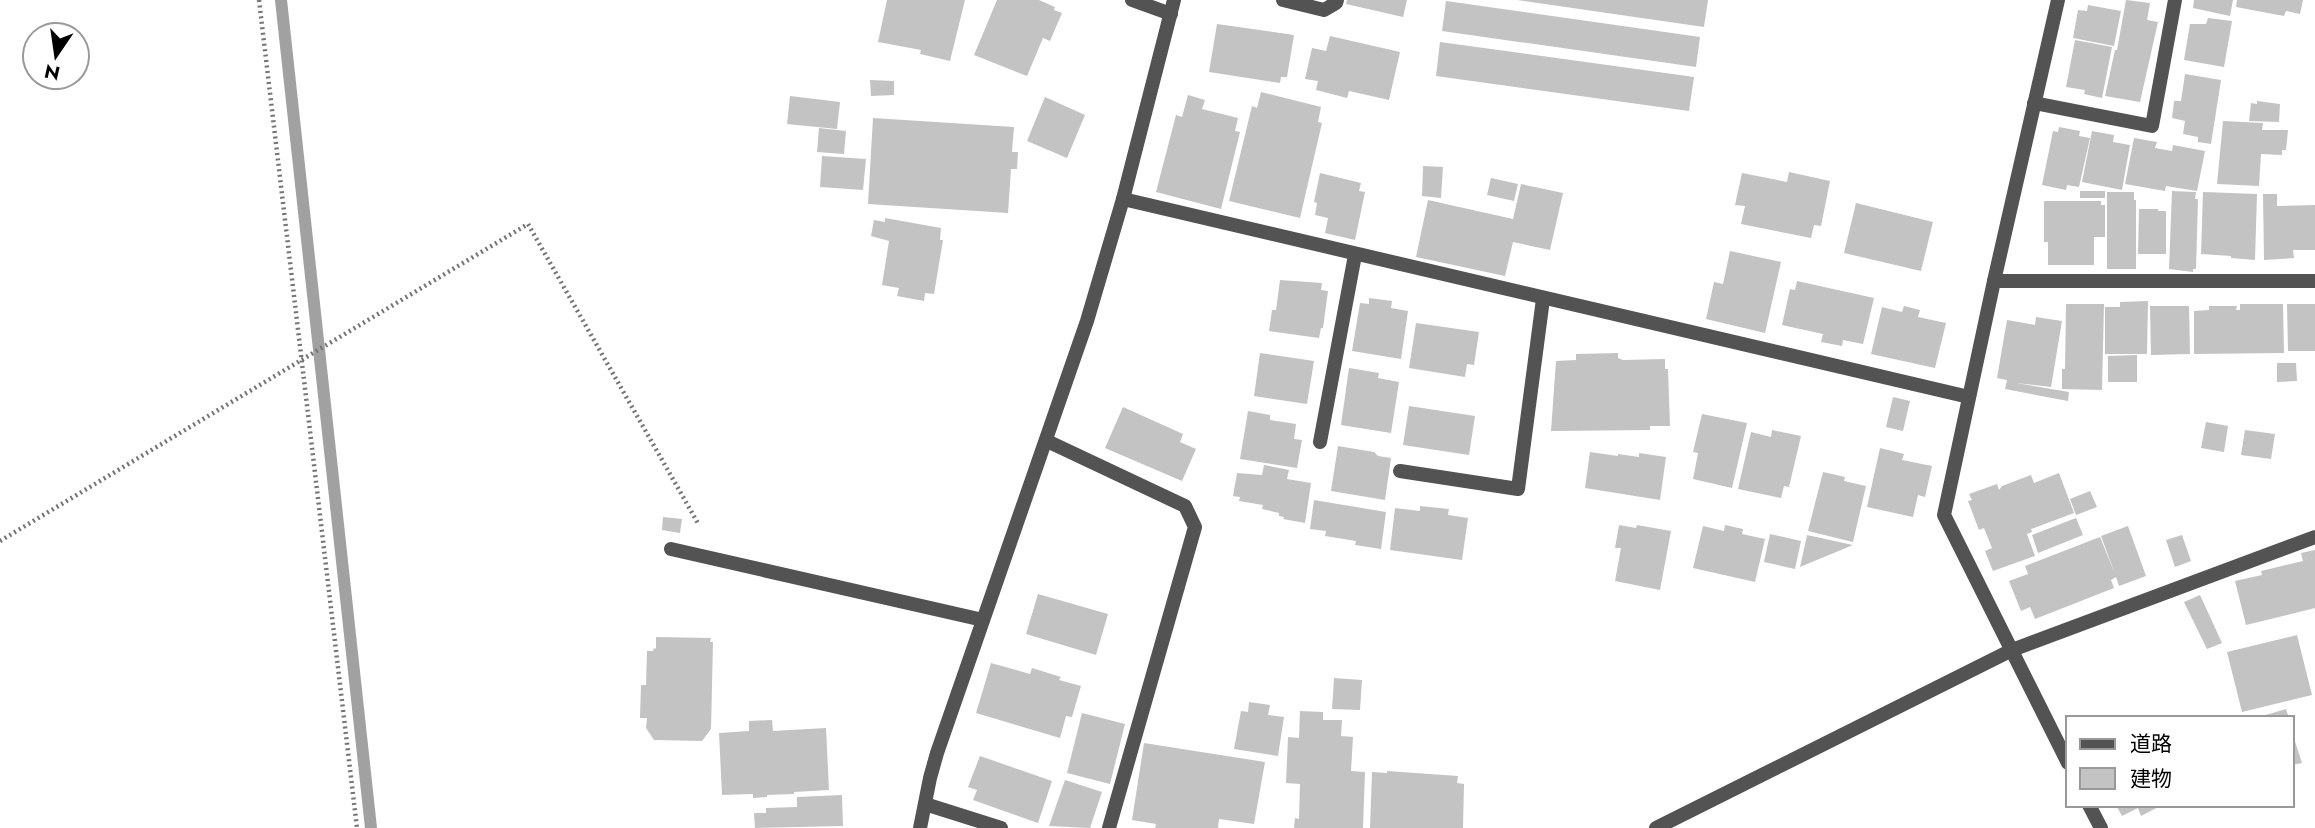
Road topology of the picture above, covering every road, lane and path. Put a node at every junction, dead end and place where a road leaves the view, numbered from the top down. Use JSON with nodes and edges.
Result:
{"nodes":[{"id":1,"x":259,"y":0,"type":"edge"},
{"id":2,"x":1132,"y":0,"type":"edge"},
{"id":3,"x":1283,"y":0,"type":"edge"},
{"id":4,"x":1337,"y":0,"type":"edge"},
{"id":5,"x":2058,"y":0,"type":"edge"},
{"id":6,"x":2175,"y":0,"type":"edge"},
{"id":7,"x":1173,"y":7,"type":"edge"},
{"id":8,"x":2035,"y":103,"type":"junction"},
{"id":9,"x":1123,"y":200,"type":"junction"},
{"id":10,"x":1356,"y":255,"type":"junction"},
{"id":11,"x":1994,"y":281,"type":"junction"},
{"id":12,"x":2315,"y":281,"type":"edge"},
{"id":13,"x":1543,"y":299,"type":"junction"},
{"id":14,"x":301,"y":362,"type":"junction"},
{"id":15,"x":1969,"y":397,"type":"junction"},
{"id":16,"x":1047,"y":441,"type":"junction"},
{"id":17,"x":1320,"y":442,"type":"dead end"},
{"id":18,"x":1400,"y":471,"type":"dead end"},
{"id":19,"x":2315,"y":537,"type":"edge"},
{"id":20,"x":0,"y":541,"type":"edge"},
{"id":21,"x":671,"y":549,"type":"dead end"},
{"id":22,"x":719,"y":559,"type":"junction"},
{"id":23,"x":983,"y":620,"type":"junction"},
{"id":24,"x":2012,"y":650,"type":"junction"},
{"id":25,"x":2066,"y":759,"type":"edge"},
{"id":26,"x":925,"y":804,"type":"junction"},
{"id":27,"x":2090,"y":807,"type":"edge"},
{"id":28,"x":357,"y":828,"type":"edge"},
{"id":29,"x":920,"y":828,"type":"edge"},
{"id":30,"x":1000,"y":828,"type":"edge"},
{"id":31,"x":1109,"y":828,"type":"edge"},
{"id":32,"x":1656,"y":828,"type":"edge"},
{"id":33,"x":2101,"y":828,"type":"edge"}],
"edges":[{"from":1,"to":14,"type":"path"},
{"from":2,"to":7,"type":"street"},
{"from":3,"to":4,"type":"street"},
{"from":5,"to":8,"type":"street"},
{"from":6,"to":8,"type":"street"},
{"from":7,"to":9,"type":"street"},
{"from":8,"to":11,"type":"street"},
{"from":9,"to":10,"type":"street"},
{"from":9,"to":16,"type":"street"},
{"from":10,"to":13,"type":"street"},
{"from":10,"to":17,"type":"street"},
{"from":11,"to":12,"type":"street"},
{"from":11,"to":15,"type":"street"},
{"from":13,"to":15,"type":"street"},
{"from":13,"to":18,"type":"street"},
{"from":14,"to":20,"type":"path"},
{"from":14,"to":22,"type":"path"},
{"from":14,"to":28,"type":"path"},
{"from":15,"to":24,"type":"street"},
{"from":16,"to":23,"type":"street"},
{"from":16,"to":31,"type":"street"},
{"from":19,"to":24,"type":"street"},
{"from":21,"to":22,"type":"street"},
{"from":22,"to":23,"type":"street"},
{"from":23,"to":26,"type":"street"},
{"from":24,"to":25,"type":"street"},
{"from":24,"to":32,"type":"street"},
{"from":26,"to":29,"type":"street"},
{"from":26,"to":30,"type":"street"},
{"from":27,"to":33,"type":"street"}]}
